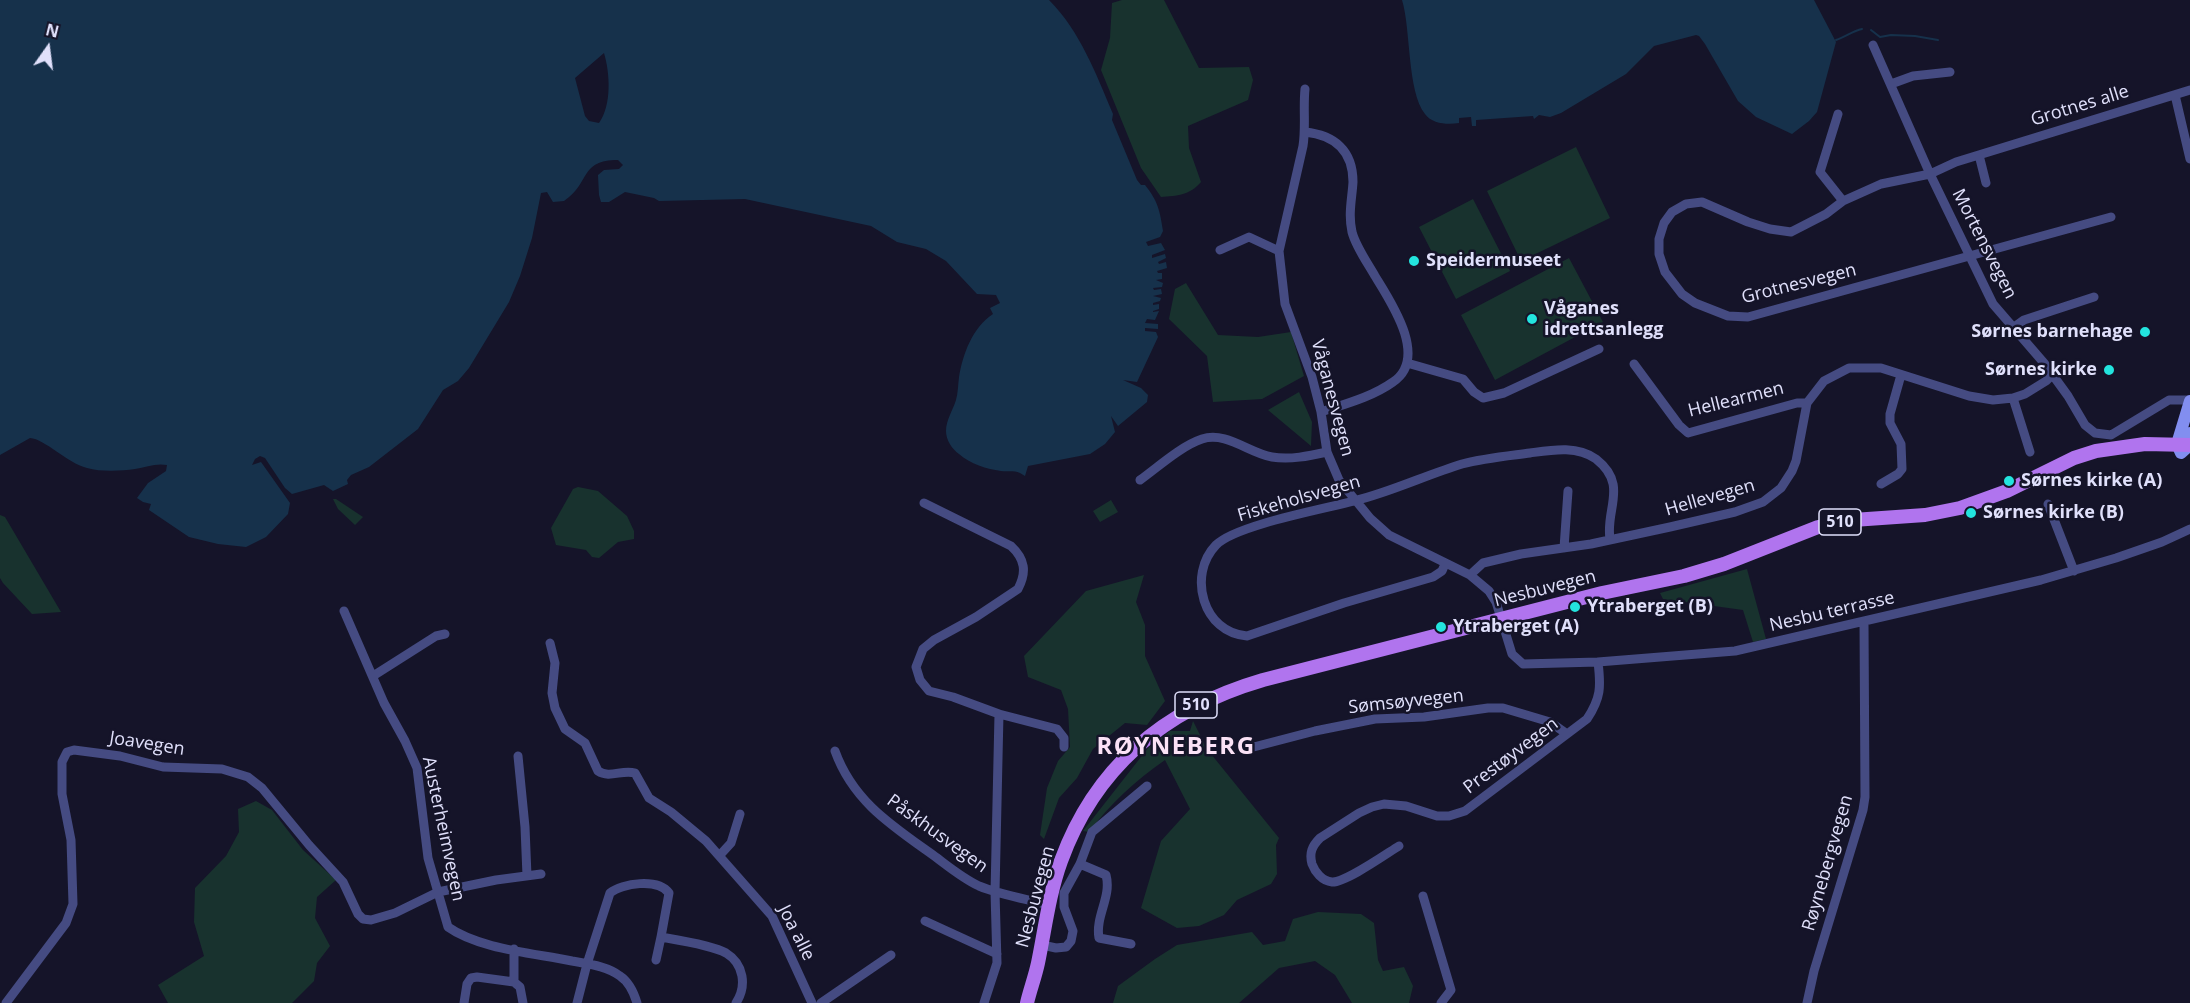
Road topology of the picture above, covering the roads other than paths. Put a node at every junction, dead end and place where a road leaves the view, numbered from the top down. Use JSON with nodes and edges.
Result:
{"nodes":[{"id":1,"x":1873,"y":45,"type":"dead end"},
{"id":2,"x":1950,"y":72,"type":"dead end"},
{"id":3,"x":1891,"y":84,"type":"junction"},
{"id":4,"x":1305,"y":88,"type":"dead end"},
{"id":5,"x":2190,"y":90,"type":"edge"},
{"id":6,"x":2175,"y":95,"type":"junction"},
{"id":7,"x":1838,"y":114,"type":"dead end"},
{"id":8,"x":1305,"y":132,"type":"junction"},
{"id":9,"x":1979,"y":155,"type":"junction"},
{"id":10,"x":2190,"y":159,"type":"edge"},
{"id":11,"x":1930,"y":174,"type":"junction"},
{"id":12,"x":1986,"y":183,"type":"dead end"},
{"id":13,"x":1843,"y":201,"type":"junction"},
{"id":14,"x":2111,"y":217,"type":"dead end"},
{"id":15,"x":1220,"y":250,"type":"dead end"},
{"id":16,"x":1279,"y":251,"type":"junction"},
{"id":17,"x":1970,"y":257,"type":"junction"},
{"id":18,"x":2094,"y":297,"type":"dead end"},
{"id":19,"x":2013,"y":328,"type":"junction"},
{"id":20,"x":1599,"y":349,"type":"dead end"},
{"id":21,"x":1407,"y":363,"type":"junction"},
{"id":22,"x":1634,"y":364,"type":"dead end"},
{"id":23,"x":1901,"y":375,"type":"junction"},
{"id":24,"x":2052,"y":375,"type":"junction"},
{"id":25,"x":2013,"y":398,"type":"junction"},
{"id":26,"x":1806,"y":403,"type":"junction"},
{"id":27,"x":2190,"y":406,"type":"edge"},
{"id":28,"x":1321,"y":412,"type":"junction"},
{"id":29,"x":2190,"y":433,"type":"edge"},
{"id":30,"x":2186,"y":448,"type":"edge"},
{"id":31,"x":1327,"y":452,"type":"junction"},
{"id":32,"x":2030,"y":452,"type":"dead end"},
{"id":33,"x":1140,"y":480,"type":"dead end"},
{"id":34,"x":1881,"y":484,"type":"dead end"},
{"id":35,"x":1568,"y":491,"type":"dead end"},
{"id":36,"x":1354,"y":501,"type":"junction"},
{"id":37,"x":924,"y":503,"type":"dead end"},
{"id":38,"x":2048,"y":504,"type":"dead end"},
{"id":39,"x":2190,"y":529,"type":"edge"},
{"id":40,"x":1610,"y":539,"type":"junction"},
{"id":41,"x":1564,"y":548,"type":"junction"},
{"id":42,"x":1445,"y":564,"type":"junction"},
{"id":43,"x":2074,"y":571,"type":"junction"},
{"id":44,"x":1470,"y":575,"type":"junction"},
{"id":45,"x":344,"y":611,"type":"dead end"},
{"id":46,"x":1501,"y":618,"type":"junction"},
{"id":47,"x":1864,"y":622,"type":"junction"},
{"id":48,"x":445,"y":634,"type":"dead end"},
{"id":49,"x":550,"y":644,"type":"dead end"},
{"id":50,"x":1598,"y":662,"type":"junction"},
{"id":51,"x":373,"y":676,"type":"junction"},
{"id":52,"x":999,"y":714,"type":"junction"},
{"id":53,"x":1567,"y":734,"type":"junction"},
{"id":54,"x":1064,"y":747,"type":"dead end"},
{"id":55,"x":1246,"y":749,"type":"dead end"},
{"id":56,"x":834,"y":751,"type":"dead end"},
{"id":57,"x":518,"y":756,"type":"dead end"},
{"id":58,"x":1147,"y":786,"type":"dead end"},
{"id":59,"x":740,"y":814,"type":"dead end"},
{"id":60,"x":1399,"y":846,"type":"dead end"},
{"id":61,"x":720,"y":855,"type":"junction"},
{"id":62,"x":1080,"y":864,"type":"junction"},
{"id":63,"x":541,"y":874,"type":"dead end"},
{"id":64,"x":527,"y":876,"type":"junction"},
{"id":65,"x":438,"y":892,"type":"junction"},
{"id":66,"x":995,"y":892,"type":"junction"},
{"id":67,"x":1423,"y":896,"type":"dead end"},
{"id":68,"x":1046,"y":905,"type":"junction"},
{"id":69,"x":925,"y":921,"type":"dead end"},
{"id":70,"x":661,"y":937,"type":"junction"},
{"id":71,"x":1131,"y":944,"type":"dead end"},
{"id":72,"x":1042,"y":945,"type":"junction"},
{"id":73,"x":514,"y":949,"type":"junction"},
{"id":74,"x":997,"y":954,"type":"junction"},
{"id":75,"x":891,"y":955,"type":"dead end"},
{"id":76,"x":656,"y":960,"type":"dead end"},
{"id":77,"x":587,"y":964,"type":"junction"},
{"id":78,"x":514,"y":982,"type":"junction"},
{"id":79,"x":1031,"y":986,"type":"junction"},
{"id":80,"x":6,"y":1003,"type":"edge"},
{"id":81,"x":464,"y":1003,"type":"edge"},
{"id":82,"x":523,"y":1003,"type":"edge"},
{"id":83,"x":577,"y":1003,"type":"edge"},
{"id":84,"x":637,"y":1003,"type":"edge"},
{"id":85,"x":736,"y":1003,"type":"edge"},
{"id":86,"x":812,"y":1003,"type":"edge"},
{"id":87,"x":821,"y":1003,"type":"edge"},
{"id":88,"x":984,"y":1003,"type":"edge"},
{"id":89,"x":1027,"y":1003,"type":"edge"},
{"id":90,"x":1441,"y":1003,"type":"edge"},
{"id":91,"x":1807,"y":1003,"type":"edge"}],
"edges":[{"from":1,"to":3,"type":"street","name":"Mortensvegen"},
{"from":2,"to":3,"type":"street"},
{"from":3,"to":11,"type":"street","name":"Mortensvegen"},
{"from":4,"to":8,"type":"street","name":"Våganesvegen"},
{"from":5,"to":6,"type":"street","name":"Grotnes alle"},
{"from":6,"to":9,"type":"street","name":"Grotnes alle"},
{"from":6,"to":10,"type":"street"},
{"from":7,"to":13,"type":"street"},
{"from":8,"to":16,"type":"street","name":"Våganesvegen"},
{"from":8,"to":21,"type":"street"},
{"from":9,"to":11,"type":"street","name":"Grotnes alle"},
{"from":9,"to":12,"type":"street"},
{"from":11,"to":13,"type":"street","name":"Grotnesvegen"},
{"from":11,"to":17,"type":"street","name":"Mortensvegen"},
{"from":13,"to":17,"type":"street","name":"Grotnesvegen"},
{"from":14,"to":17,"type":"street","name":"Grotnesvegen"},
{"from":15,"to":16,"type":"street"},
{"from":16,"to":28,"type":"street","name":"Våganesvegen"},
{"from":17,"to":19,"type":"street","name":"Mortensvegen"},
{"from":18,"to":19,"type":"street"},
{"from":19,"to":24,"type":"street","name":"Mortensvegen"},
{"from":20,"to":21,"type":"street"},
{"from":21,"to":28,"type":"street"},
{"from":22,"to":26,"type":"street","name":"Hellearmen"},
{"from":23,"to":25,"type":"street"},
{"from":23,"to":26,"type":"street"},
{"from":23,"to":34,"type":"street"},
{"from":24,"to":25,"type":"street"},
{"from":24,"to":27,"type":"street","name":"Mortensvegen"},
{"from":25,"to":32,"type":"street"},
{"from":26,"to":40,"type":"street","name":"Hellevegen"},
{"from":27,"to":30,"type":"main road"},
{"from":28,"to":31,"type":"street","name":"Våganesvegen"},
{"from":29,"to":30,"type":"main road"},
{"from":30,"to":46,"type":"main road","name":"Nesbuvegen","number":"510"},
{"from":31,"to":33,"type":"street"},
{"from":31,"to":36,"type":"street","name":"Våganesvegen"},
{"from":35,"to":41,"type":"street"},
{"from":36,"to":40,"type":"street","name":"Fiskeholsvegen"},
{"from":36,"to":42,"type":"street","name":"Våganesvegen"},
{"from":36,"to":42,"type":"street","name":"Fiskeholsvegen"},
{"from":37,"to":52,"type":"street"},
{"from":38,"to":43,"type":"street"},
{"from":39,"to":43,"type":"street","name":"Nesbu terrasse"},
{"from":40,"to":41,"type":"street","name":"Hellevegen"},
{"from":41,"to":44,"type":"street","name":"Hellevegen"},
{"from":42,"to":44,"type":"street","name":"Våganesvegen"},
{"from":43,"to":47,"type":"street","name":"Nesbu terrasse"},
{"from":44,"to":46,"type":"street","name":"Våganesvegen"},
{"from":45,"to":51,"type":"street","name":"Austerheimvegen"},
{"from":46,"to":50,"type":"street","name":"Nesbu terrasse"},
{"from":46,"to":68,"type":"main road","name":"Nesbuvegen","number":"510"},
{"from":47,"to":50,"type":"street","name":"Nesbu terrasse"},
{"from":47,"to":91,"type":"street","name":"Røynebergvegen"},
{"from":48,"to":51,"type":"street"},
{"from":49,"to":61,"type":"street","name":"Joa alle"},
{"from":50,"to":53,"type":"street","name":"Prestøyvegen"},
{"from":51,"to":65,"type":"street","name":"Austerheimvegen"},
{"from":52,"to":54,"type":"street"},
{"from":52,"to":66,"type":"street"},
{"from":53,"to":55,"type":"street","name":"Sømsøyvegen"},
{"from":53,"to":60,"type":"street","name":"Prestøyvegen"},
{"from":56,"to":66,"type":"street","name":"Påskhusvegen"},
{"from":57,"to":64,"type":"street"},
{"from":58,"to":62,"type":"street"},
{"from":59,"to":61,"type":"street"},
{"from":61,"to":86,"type":"street","name":"Joa alle"},
{"from":62,"to":71,"type":"street"},
{"from":62,"to":72,"type":"street"},
{"from":63,"to":64,"type":"street","name":"Joavegen"},
{"from":64,"to":65,"type":"street","name":"Joavegen"},
{"from":65,"to":73,"type":"street","name":"Austerheimvegen"},
{"from":65,"to":80,"type":"street","name":"Joavegen"},
{"from":66,"to":68,"type":"street","name":"Påskhusvegen"},
{"from":66,"to":74,"type":"street"},
{"from":67,"to":90,"type":"street"},
{"from":68,"to":72,"type":"main road","name":"Nesbuvegen","number":"510"},
{"from":68,"to":79,"type":"main road","name":"Nesbuvegen","number":"510"},
{"from":69,"to":74,"type":"street"},
{"from":70,"to":76,"type":"street"},
{"from":70,"to":77,"type":"street"},
{"from":70,"to":85,"type":"street"},
{"from":72,"to":79,"type":"main road","name":"Nesbuvegen","number":"510"},
{"from":73,"to":77,"type":"street","name":"Austerheimvegen"},
{"from":73,"to":78,"type":"street"},
{"from":74,"to":88,"type":"street"},
{"from":75,"to":87,"type":"street"},
{"from":77,"to":83,"type":"street"},
{"from":77,"to":84,"type":"street","name":"Austerheimvegen"},
{"from":78,"to":81,"type":"street"},
{"from":78,"to":82,"type":"street"},
{"from":79,"to":89,"type":"main road","name":"Nesbuvegen","number":"510"}]}
